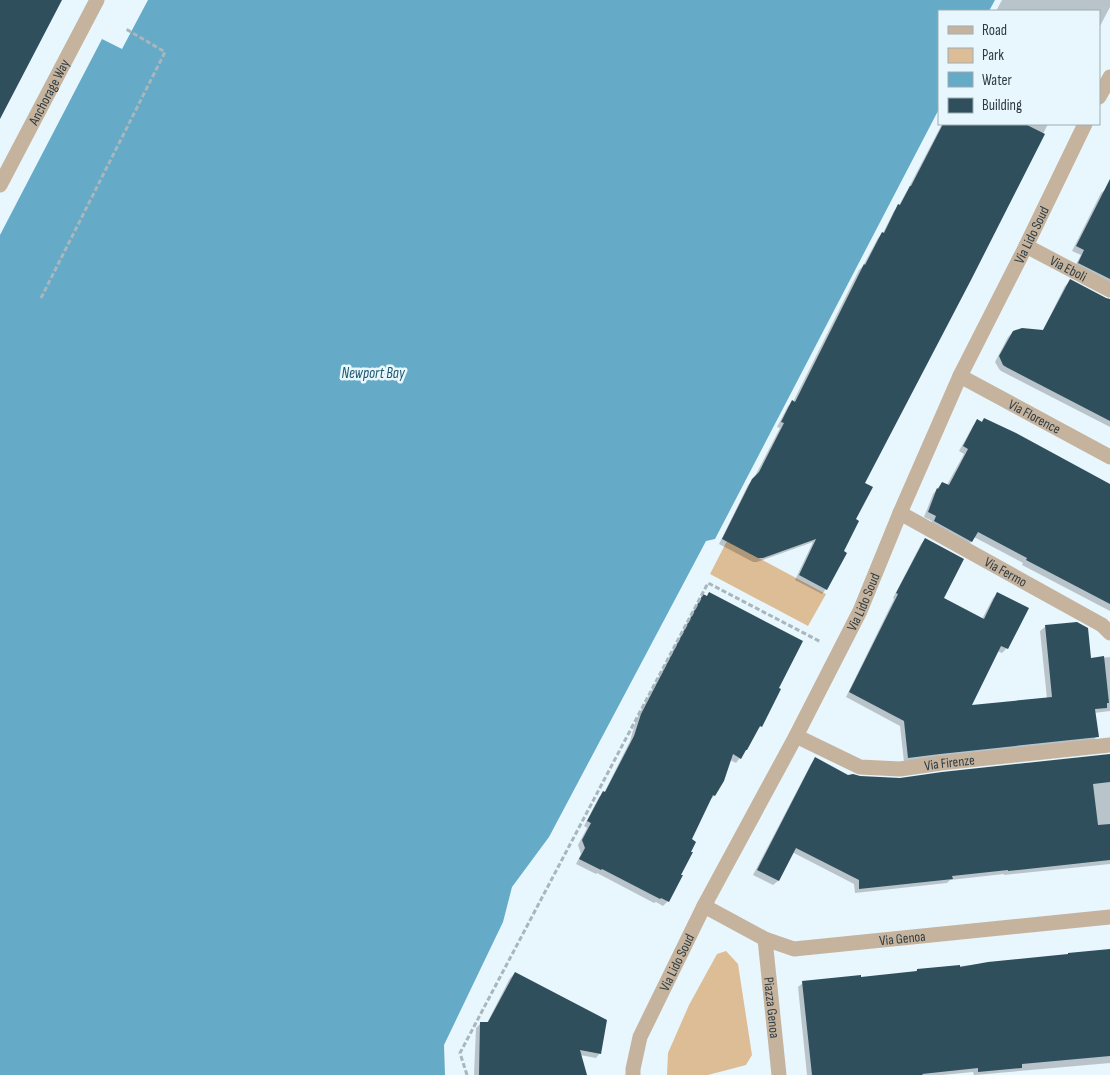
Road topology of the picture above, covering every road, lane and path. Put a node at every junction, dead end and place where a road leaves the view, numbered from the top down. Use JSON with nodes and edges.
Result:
{"nodes":[{"id":1,"x":97,"y":0,"type":"edge"},
{"id":2,"x":126,"y":29,"type":"dead end"},
{"id":3,"x":1110,"y":77,"type":"edge"},
{"id":4,"x":1100,"y":96,"type":"edge"},
{"id":5,"x":1085,"y":125,"type":"edge"},
{"id":6,"x":0,"y":185,"type":"edge"},
{"id":7,"x":1026,"y":246,"type":"junction"},
{"id":8,"x":1110,"y":290,"type":"edge"},
{"id":9,"x":41,"y":298,"type":"dead end"},
{"id":10,"x":960,"y":376,"type":"junction"},
{"id":11,"x":1110,"y":457,"type":"edge"},
{"id":12,"x":900,"y":513,"type":"junction"},
{"id":13,"x":1110,"y":633,"type":"edge"},
{"id":14,"x":839,"y":652,"type":"junction"},
{"id":15,"x":796,"y":736,"type":"junction"},
{"id":16,"x":1110,"y":745,"type":"edge"},
{"id":17,"x":704,"y":906,"type":"junction"},
{"id":18,"x":1110,"y":917,"type":"edge"},
{"id":19,"x":765,"y":939,"type":"junction"},
{"id":20,"x":467,"y":1075,"type":"edge"},
{"id":21,"x":633,"y":1075,"type":"edge"},
{"id":22,"x":779,"y":1075,"type":"edge"}],
"edges":[{"from":1,"to":6,"type":"street","name":"Anchorage Way"},
{"from":2,"to":9,"type":"path"},
{"from":3,"to":4,"type":"street"},
{"from":5,"to":7,"type":"street","name":"Via Lido Soud"},
{"from":7,"to":8,"type":"street","name":"Via Eboli"},
{"from":7,"to":10,"type":"street","name":"Via Lido Soud"},
{"from":10,"to":11,"type":"street","name":"Via Florence"},
{"from":10,"to":12,"type":"street","name":"Via Lido Soud"},
{"from":12,"to":13,"type":"street","name":"Via Fermo"},
{"from":12,"to":14,"type":"street","name":"Via Lido Soud"},
{"from":14,"to":15,"type":"street","name":"Via Lido Soud"},
{"from":14,"to":20,"type":"path"},
{"from":15,"to":16,"type":"street","name":"Via Firenze"},
{"from":15,"to":17,"type":"street","name":"Via Lido Soud"},
{"from":17,"to":19,"type":"street","name":"Via Genoa"},
{"from":17,"to":21,"type":"street","name":"Via Lido Soud"},
{"from":18,"to":19,"type":"street","name":"Via Genoa"},
{"from":19,"to":22,"type":"street","name":"Piazza Genoa"}]}
